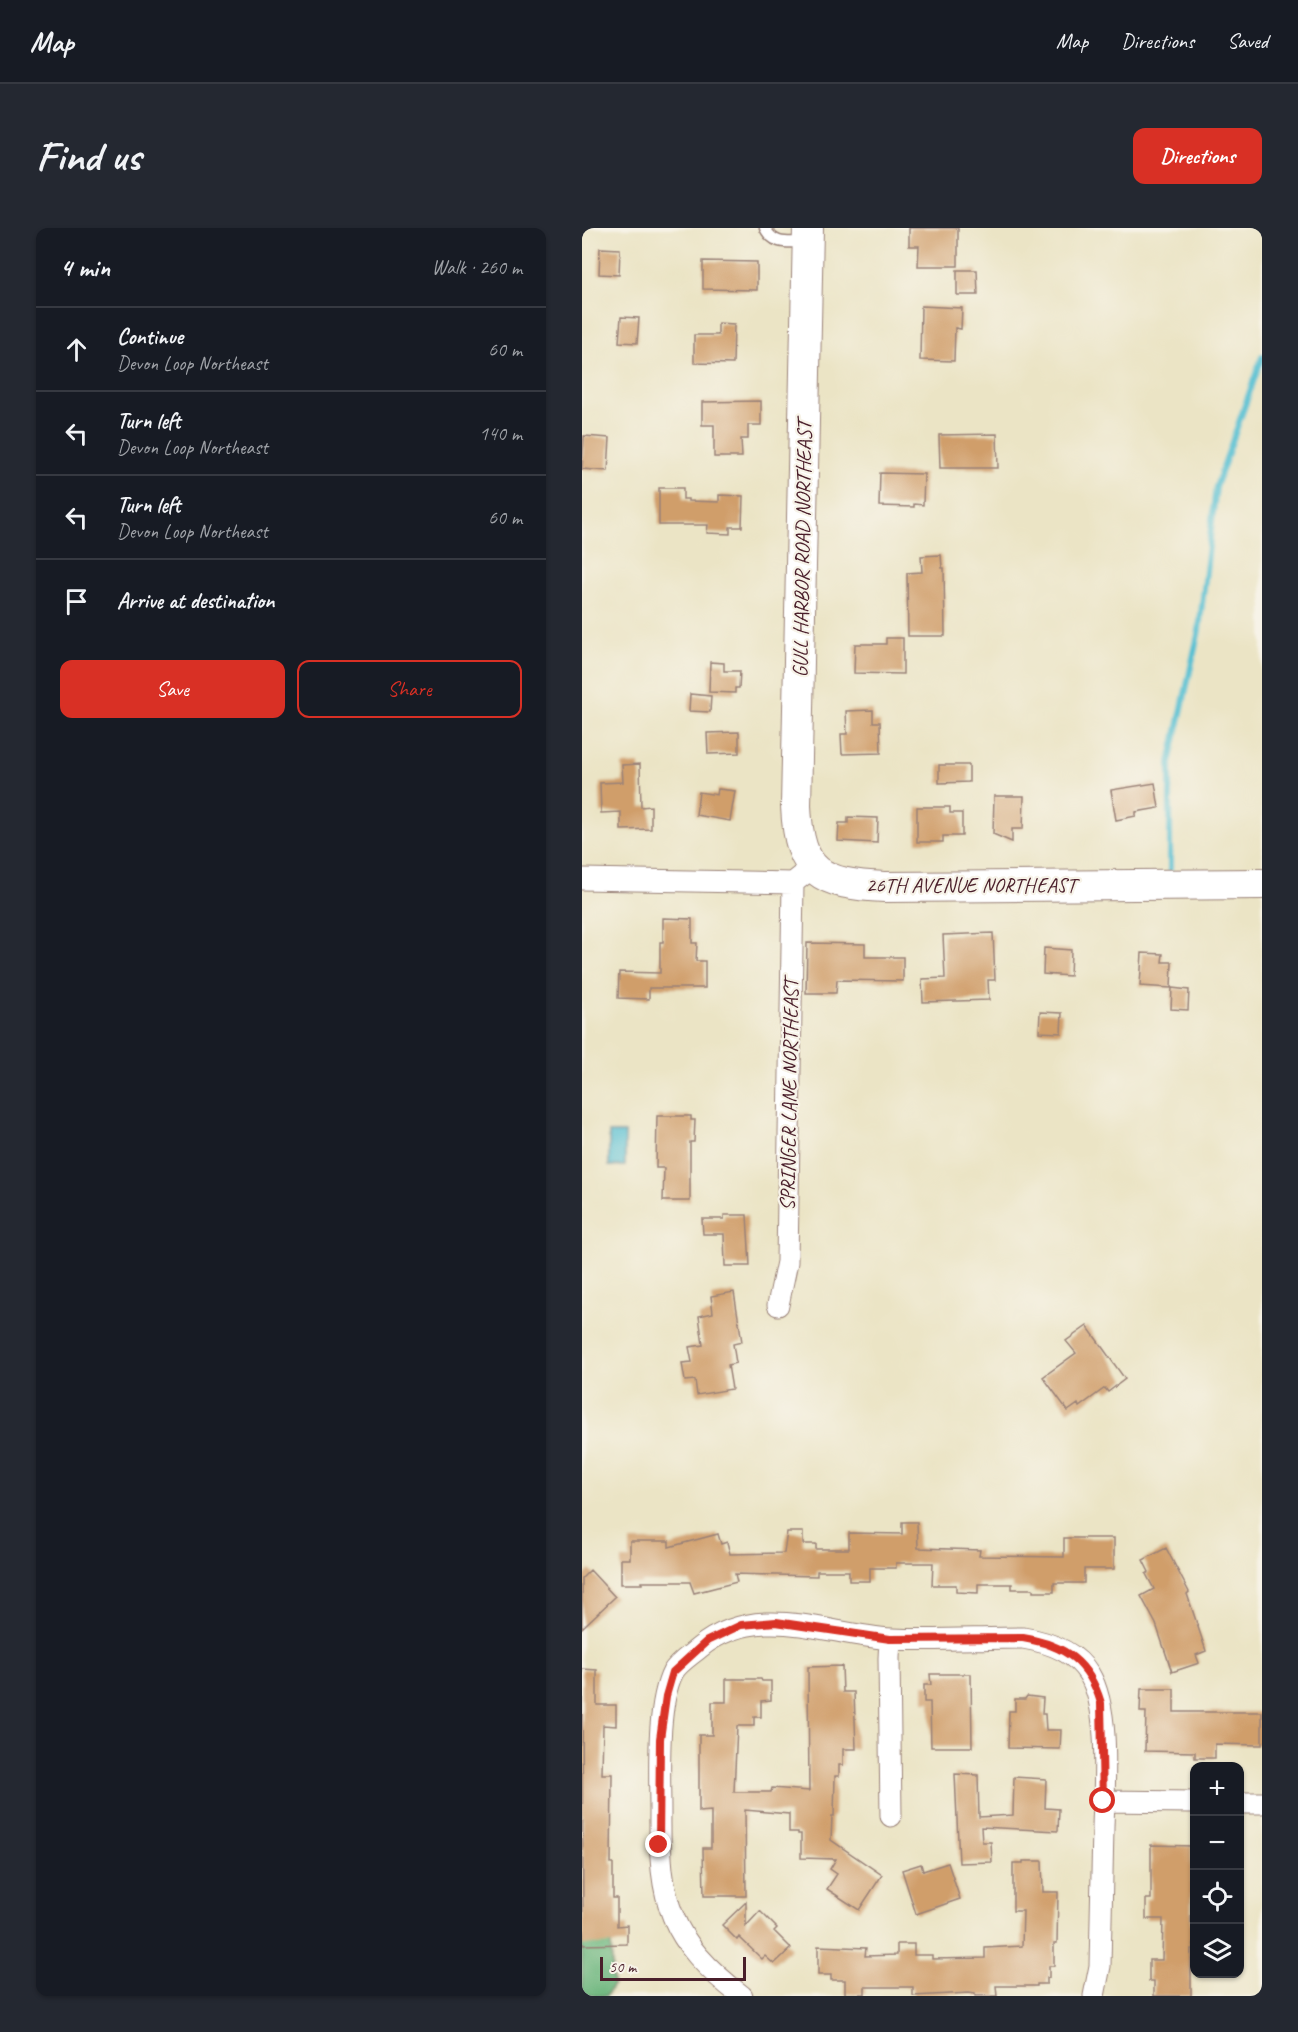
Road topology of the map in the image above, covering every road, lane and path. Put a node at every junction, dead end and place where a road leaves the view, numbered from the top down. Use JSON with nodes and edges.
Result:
{"nodes":[{"id":1,"x":765,"y":228,"type":"edge"},
{"id":2,"x":808,"y":235,"type":"edge"},
{"id":3,"x":802,"y":875,"type":"junction"},
{"id":4,"x":582,"y":879,"type":"edge"},
{"id":5,"x":1262,"y":884,"type":"edge"},
{"id":6,"x":778,"y":1305,"type":"dead end"},
{"id":7,"x":890,"y":1639,"type":"junction"},
{"id":8,"x":1103,"y":1801,"type":"junction"},
{"id":9,"x":1190,"y":1802,"type":"edge"},
{"id":10,"x":1244,"y":1803,"type":"edge"},
{"id":11,"x":1262,"y":1803,"type":"edge"},
{"id":12,"x":891,"y":1816,"type":"dead end"},
{"id":13,"x":742,"y":1996,"type":"edge"},
{"id":14,"x":1094,"y":1996,"type":"edge"}],
"edges":[{"from":1,"to":2,"type":"lane"},
{"from":2,"to":3,"type":"street","name":"GULL HARBOR ROAD NORTHEAST"},
{"from":3,"to":4,"type":"street","name":"26TH AVENUE NORTHEAST"},
{"from":3,"to":5,"type":"street","name":"26TH AVENUE NORTHEAST"},
{"from":3,"to":6,"type":"street","name":"SPRINGER LANE NORTHEAST"},
{"from":7,"to":8,"type":"street"},
{"from":7,"to":12,"type":"street"},
{"from":7,"to":13,"type":"street"},
{"from":8,"to":9,"type":"street"},
{"from":8,"to":14,"type":"street"},
{"from":10,"to":11,"type":"street"}]}
